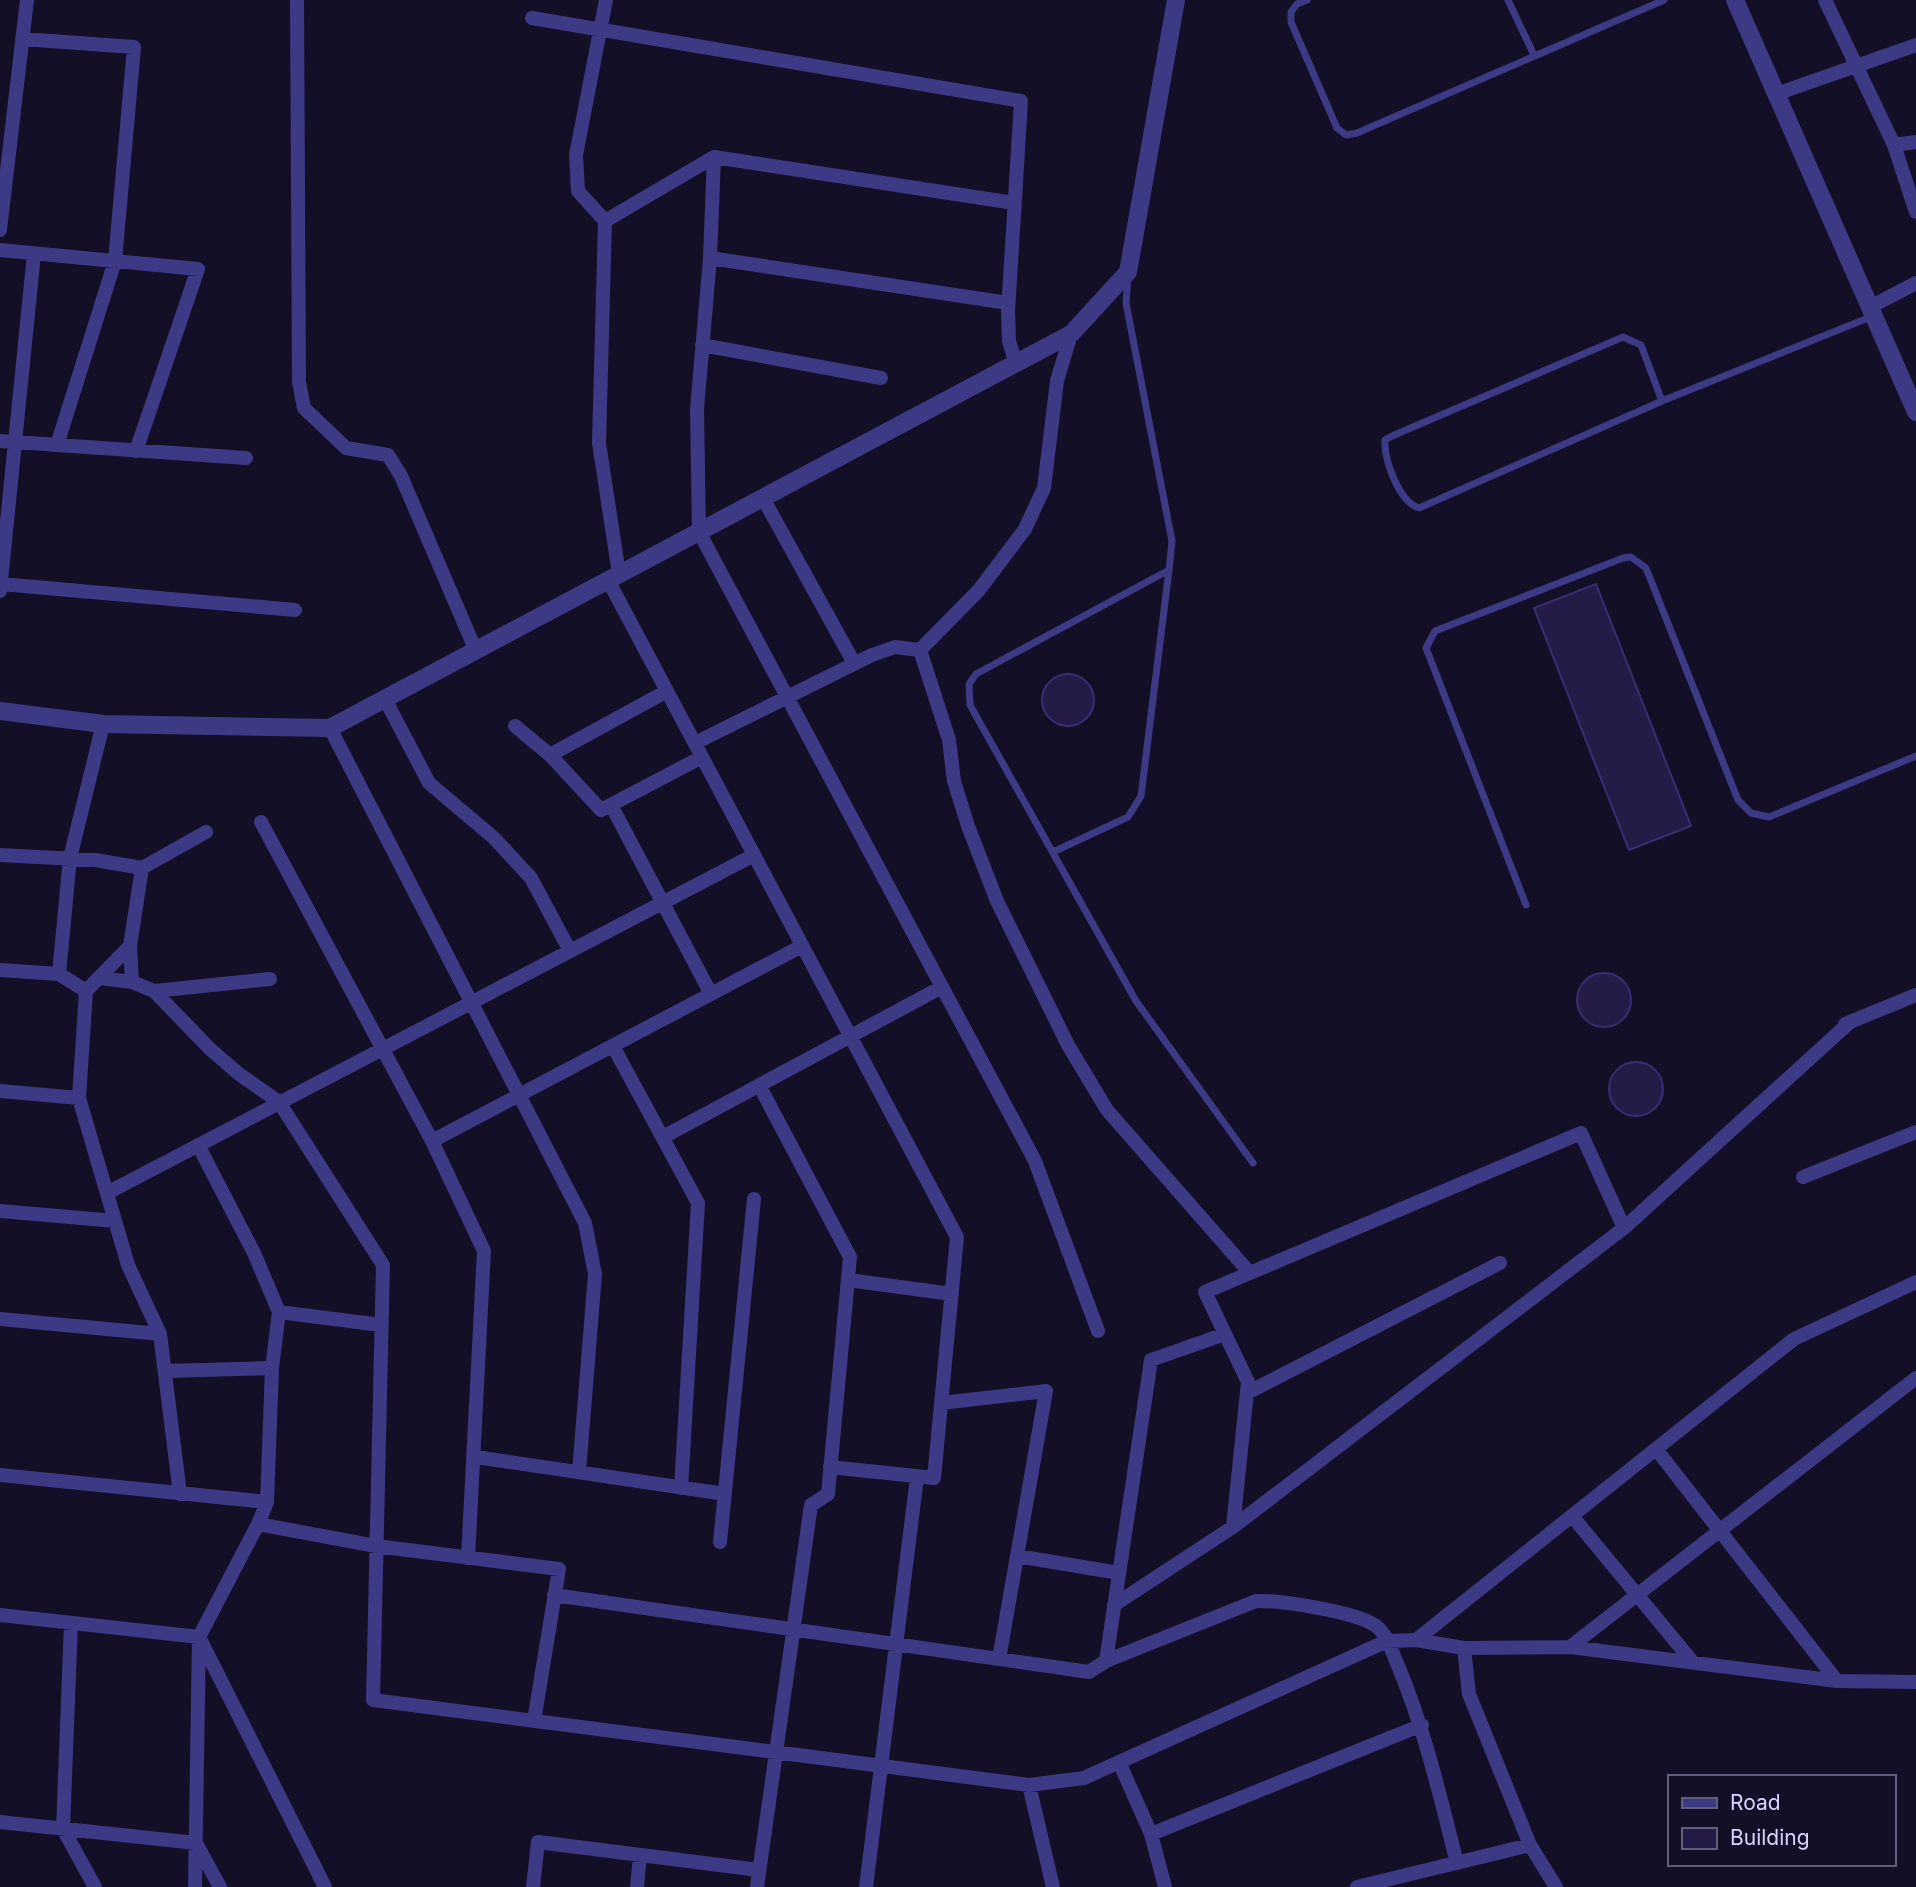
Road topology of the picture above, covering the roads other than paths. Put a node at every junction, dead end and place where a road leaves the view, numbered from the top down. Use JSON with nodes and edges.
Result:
{"nodes":[{"id":1,"x":27,"y":0,"type":"edge"},
{"id":2,"x":297,"y":0,"type":"edge"},
{"id":3,"x":606,"y":0,"type":"edge"},
{"id":4,"x":1176,"y":0,"type":"edge"},
{"id":5,"x":1307,"y":0,"type":"edge"},
{"id":6,"x":1508,"y":0,"type":"edge"},
{"id":7,"x":1664,"y":0,"type":"edge"},
{"id":8,"x":1735,"y":0,"type":"edge"},
{"id":9,"x":1825,"y":0,"type":"edge"},
{"id":10,"x":532,"y":18,"type":"dead end"},
{"id":11,"x":600,"y":31,"type":"junction"},
{"id":12,"x":22,"y":39,"type":"junction"},
{"id":13,"x":1916,"y":45,"type":"edge"},
{"id":14,"x":1534,"y":55,"type":"junction"},
{"id":15,"x":1855,"y":65,"type":"junction"},
{"id":16,"x":1776,"y":94,"type":"junction"},
{"id":17,"x":1916,"y":142,"type":"edge"},
{"id":18,"x":1894,"y":145,"type":"junction"},
{"id":19,"x":715,"y":157,"type":"junction"},
{"id":20,"x":1014,"y":203,"type":"junction"},
{"id":21,"x":1916,"y":212,"type":"edge"},
{"id":22,"x":605,"y":220,"type":"junction"},
{"id":23,"x":0,"y":230,"type":"edge"},
{"id":24,"x":0,"y":250,"type":"edge"},
{"id":25,"x":34,"y":254,"type":"junction"},
{"id":26,"x":710,"y":258,"type":"junction"},
{"id":27,"x":115,"y":261,"type":"junction"},
{"id":28,"x":1128,"y":272,"type":"junction"},
{"id":29,"x":1916,"y":283,"type":"edge"},
{"id":30,"x":1008,"y":303,"type":"junction"},
{"id":31,"x":1872,"y":311,"type":"junction"},
{"id":32,"x":1071,"y":334,"type":"junction"},
{"id":33,"x":702,"y":345,"type":"junction"},
{"id":34,"x":1016,"y":364,"type":"junction"},
{"id":35,"x":881,"y":379,"type":"dead end"},
{"id":36,"x":1662,"y":401,"type":"junction"},
{"id":37,"x":1916,"y":412,"type":"edge"},
{"id":38,"x":8,"y":442,"type":"edge"},
{"id":39,"x":57,"y":445,"type":"junction"},
{"id":40,"x":136,"y":451,"type":"junction"},
{"id":41,"x":246,"y":458,"type":"dead end"},
{"id":42,"x":764,"y":498,"type":"junction"},
{"id":43,"x":699,"y":532,"type":"junction"},
{"id":44,"x":1169,"y":570,"type":"junction"},
{"id":45,"x":614,"y":577,"type":"junction"},
{"id":46,"x":1,"y":584,"type":"edge"},
{"id":47,"x":0,"y":591,"type":"edge"},
{"id":48,"x":295,"y":610,"type":"dead end"},
{"id":49,"x":920,"y":650,"type":"junction"},
{"id":50,"x":476,"y":651,"type":"junction"},
{"id":51,"x":854,"y":663,"type":"junction"},
{"id":52,"x":667,"y":691,"type":"junction"},
{"id":53,"x":787,"y":697,"type":"junction"},
{"id":54,"x":385,"y":699,"type":"junction"},
{"id":55,"x":0,"y":711,"type":"edge"},
{"id":56,"x":103,"y":724,"type":"junction"},
{"id":57,"x":515,"y":726,"type":"dead end"},
{"id":58,"x":330,"y":728,"type":"junction"},
{"id":59,"x":699,"y":750,"type":"junction"},
{"id":60,"x":550,"y":755,"type":"junction"},
{"id":61,"x":1916,"y":756,"type":"edge"},
{"id":62,"x":611,"y":804,"type":"junction"},
{"id":63,"x":261,"y":822,"type":"dead end"},
{"id":64,"x":206,"y":832,"type":"dead end"},
{"id":65,"x":1053,"y":852,"type":"junction"},
{"id":66,"x":0,"y":855,"type":"edge"},
{"id":67,"x":754,"y":855,"type":"junction"},
{"id":68,"x":70,"y":858,"type":"junction"},
{"id":69,"x":142,"y":868,"type":"junction"},
{"id":70,"x":662,"y":903,"type":"junction"},
{"id":71,"x":1526,"y":905,"type":"dead end"},
{"id":72,"x":130,"y":946,"type":"junction"},
{"id":73,"x":802,"y":946,"type":"junction"},
{"id":74,"x":570,"y":951,"type":"junction"},
{"id":75,"x":0,"y":970,"type":"edge"},
{"id":76,"x":59,"y":974,"type":"junction"},
{"id":77,"x":99,"y":978,"type":"junction"},
{"id":78,"x":270,"y":979,"type":"dead end"},
{"id":79,"x":132,"y":982,"type":"junction"},
{"id":80,"x":942,"y":987,"type":"junction"},
{"id":81,"x":86,"y":991,"type":"junction"},
{"id":82,"x":154,"y":991,"type":"junction"},
{"id":83,"x":711,"y":994,"type":"junction"},
{"id":84,"x":1916,"y":996,"type":"edge"},
{"id":85,"x":471,"y":1002,"type":"junction"},
{"id":86,"x":851,"y":1036,"type":"junction"},
{"id":87,"x":613,"y":1045,"type":"junction"},
{"id":88,"x":382,"y":1048,"type":"junction"},
{"id":89,"x":759,"y":1085,"type":"junction"},
{"id":90,"x":0,"y":1091,"type":"edge"},
{"id":91,"x":520,"y":1095,"type":"junction"},
{"id":92,"x":79,"y":1098,"type":"junction"},
{"id":93,"x":279,"y":1102,"type":"junction"},
{"id":94,"x":1916,"y":1132,"type":"edge"},
{"id":95,"x":663,"y":1137,"type":"junction"},
{"id":96,"x":432,"y":1141,"type":"junction"},
{"id":97,"x":198,"y":1145,"type":"junction"},
{"id":98,"x":1253,"y":1163,"type":"dead end"},
{"id":99,"x":1803,"y":1178,"type":"dead end"},
{"id":100,"x":107,"y":1193,"type":"junction"},
{"id":101,"x":754,"y":1199,"type":"dead end"},
{"id":102,"x":0,"y":1210,"type":"edge"},
{"id":103,"x":116,"y":1221,"type":"junction"},
{"id":104,"x":1624,"y":1228,"type":"junction"},
{"id":105,"x":1500,"y":1263,"type":"dead end"},
{"id":106,"x":1250,"y":1273,"type":"junction"},
{"id":107,"x":848,"y":1280,"type":"junction"},
{"id":108,"x":1916,"y":1282,"type":"edge"},
{"id":109,"x":952,"y":1294,"type":"junction"},
{"id":110,"x":279,"y":1312,"type":"junction"},
{"id":111,"x":0,"y":1319,"type":"edge"},
{"id":112,"x":381,"y":1325,"type":"junction"},
{"id":113,"x":1098,"y":1331,"type":"dead end"},
{"id":114,"x":160,"y":1334,"type":"junction"},
{"id":115,"x":1225,"y":1334,"type":"junction"},
{"id":116,"x":272,"y":1368,"type":"junction"},
{"id":117,"x":165,"y":1371,"type":"junction"},
{"id":118,"x":1916,"y":1378,"type":"edge"},
{"id":119,"x":1247,"y":1393,"type":"junction"},
{"id":120,"x":941,"y":1403,"type":"junction"},
{"id":121,"x":1656,"y":1449,"type":"junction"},
{"id":122,"x":476,"y":1457,"type":"junction"},
{"id":123,"x":830,"y":1467,"type":"junction"},
{"id":124,"x":579,"y":1472,"type":"junction"},
{"id":125,"x":0,"y":1475,"type":"edge"},
{"id":126,"x":917,"y":1477,"type":"junction"},
{"id":127,"x":681,"y":1488,"type":"junction"},
{"id":128,"x":180,"y":1494,"type":"junction"},
{"id":129,"x":724,"y":1494,"type":"junction"},
{"id":130,"x":267,"y":1502,"type":"junction"},
{"id":131,"x":1572,"y":1516,"type":"junction"},
{"id":132,"x":258,"y":1524,"type":"junction"},
{"id":133,"x":1233,"y":1527,"type":"junction"},
{"id":134,"x":1719,"y":1531,"type":"junction"},
{"id":135,"x":720,"y":1542,"type":"dead end"},
{"id":136,"x":376,"y":1546,"type":"junction"},
{"id":137,"x":1017,"y":1556,"type":"junction"},
{"id":138,"x":468,"y":1558,"type":"junction"},
{"id":139,"x":1119,"y":1573,"type":"junction"},
{"id":140,"x":554,"y":1595,"type":"junction"},
{"id":141,"x":1637,"y":1595,"type":"junction"},
{"id":142,"x":1114,"y":1605,"type":"junction"},
{"id":143,"x":0,"y":1615,"type":"edge"},
{"id":144,"x":71,"y":1623,"type":"junction"},
{"id":145,"x":793,"y":1629,"type":"junction"},
{"id":146,"x":199,"y":1637,"type":"junction"},
{"id":147,"x":1416,"y":1640,"type":"junction"},
{"id":148,"x":1387,"y":1641,"type":"junction"},
{"id":149,"x":896,"y":1644,"type":"junction"},
{"id":150,"x":1570,"y":1647,"type":"junction"},
{"id":151,"x":1464,"y":1648,"type":"junction"},
{"id":152,"x":999,"y":1659,"type":"junction"},
{"id":153,"x":1691,"y":1660,"type":"junction"},
{"id":154,"x":1106,"y":1661,"type":"junction"},
{"id":155,"x":1837,"y":1681,"type":"junction"},
{"id":156,"x":1916,"y":1682,"type":"edge"},
{"id":157,"x":534,"y":1721,"type":"junction"},
{"id":158,"x":1422,"y":1724,"type":"junction"},
{"id":159,"x":776,"y":1752,"type":"junction"},
{"id":160,"x":1119,"y":1762,"type":"junction"},
{"id":161,"x":881,"y":1765,"type":"junction"},
{"id":162,"x":1029,"y":1785,"type":"junction"},
{"id":163,"x":0,"y":1822,"type":"edge"},
{"id":164,"x":63,"y":1829,"type":"junction"},
{"id":165,"x":1151,"y":1834,"type":"junction"},
{"id":166,"x":196,"y":1843,"type":"junction"},
{"id":167,"x":1530,"y":1845,"type":"junction"},
{"id":168,"x":640,"y":1855,"type":"junction"},
{"id":169,"x":1457,"y":1863,"type":"junction"},
{"id":170,"x":759,"y":1870,"type":"junction"},
{"id":171,"x":1394,"y":1883,"type":"edge"},
{"id":172,"x":94,"y":1887,"type":"edge"},
{"id":173,"x":195,"y":1887,"type":"edge"},
{"id":174,"x":220,"y":1887,"type":"edge"},
{"id":175,"x":325,"y":1887,"type":"edge"},
{"id":176,"x":533,"y":1887,"type":"edge"},
{"id":177,"x":637,"y":1887,"type":"edge"},
{"id":178,"x":757,"y":1887,"type":"edge"},
{"id":179,"x":866,"y":1887,"type":"edge"},
{"id":180,"x":1053,"y":1887,"type":"edge"},
{"id":181,"x":1166,"y":1887,"type":"edge"},
{"id":182,"x":1357,"y":1887,"type":"edge"},
{"id":183,"x":1556,"y":1887,"type":"edge"}],
"edges":[{"from":1,"to":12,"type":"street"},
{"from":2,"to":50,"type":"street"},
{"from":3,"to":11,"type":"street"},
{"from":4,"to":28,"type":"street"},
{"from":5,"to":14,"type":"lane"},
{"from":6,"to":14,"type":"lane"},
{"from":7,"to":14,"type":"lane"},
{"from":8,"to":16,"type":"street"},
{"from":9,"to":15,"type":"street"},
{"from":10,"to":11,"type":"street"},
{"from":11,"to":20,"type":"street"},
{"from":11,"to":22,"type":"street"},
{"from":12,"to":23,"type":"street"},
{"from":12,"to":27,"type":"street"},
{"from":13,"to":15,"type":"street"},
{"from":15,"to":16,"type":"street"},
{"from":15,"to":18,"type":"street"},
{"from":16,"to":31,"type":"street"},
{"from":17,"to":18,"type":"street"},
{"from":18,"to":21,"type":"street"},
{"from":19,"to":20,"type":"street"},
{"from":19,"to":22,"type":"street"},
{"from":19,"to":26,"type":"street"},
{"from":20,"to":30,"type":"street"},
{"from":22,"to":45,"type":"street"},
{"from":24,"to":25,"type":"street"},
{"from":25,"to":27,"type":"street"},
{"from":25,"to":38,"type":"street"},
{"from":26,"to":30,"type":"street"},
{"from":26,"to":33,"type":"street"},
{"from":27,"to":39,"type":"street"},
{"from":27,"to":40,"type":"street"},
{"from":28,"to":32,"type":"street"},
{"from":28,"to":44,"type":"lane"},
{"from":29,"to":31,"type":"street"},
{"from":30,"to":34,"type":"street"},
{"from":31,"to":36,"type":"lane"},
{"from":31,"to":37,"type":"street"},
{"from":32,"to":34,"type":"street"},
{"from":32,"to":49,"type":"street"},
{"from":33,"to":35,"type":"street"},
{"from":33,"to":43,"type":"street"},
{"from":34,"to":42,"type":"street"},
{"from":36,"to":36,"type":"lane"},
{"from":38,"to":39,"type":"street"},
{"from":38,"to":46,"type":"street"},
{"from":39,"to":40,"type":"street"},
{"from":40,"to":41,"type":"street"},
{"from":42,"to":43,"type":"street"},
{"from":42,"to":51,"type":"street"},
{"from":43,"to":45,"type":"street"},
{"from":43,"to":53,"type":"street"},
{"from":44,"to":65,"type":"lane"},
{"from":44,"to":65,"type":"lane"},
{"from":45,"to":50,"type":"street"},
{"from":45,"to":52,"type":"street"},
{"from":46,"to":47,"type":"street"},
{"from":46,"to":48,"type":"street"},
{"from":49,"to":51,"type":"street"},
{"from":49,"to":106,"type":"street"},
{"from":50,"to":54,"type":"street"},
{"from":51,"to":53,"type":"street"},
{"from":52,"to":59,"type":"street"},
{"from":52,"to":60,"type":"street"},
{"from":53,"to":59,"type":"street"},
{"from":53,"to":80,"type":"street"},
{"from":54,"to":58,"type":"street"},
{"from":54,"to":74,"type":"street"},
{"from":55,"to":56,"type":"street"},
{"from":56,"to":58,"type":"street"},
{"from":56,"to":68,"type":"street"},
{"from":57,"to":60,"type":"street"},
{"from":58,"to":85,"type":"street"},
{"from":59,"to":62,"type":"street"},
{"from":59,"to":67,"type":"street"},
{"from":60,"to":62,"type":"street"},
{"from":61,"to":71,"type":"lane"},
{"from":62,"to":70,"type":"street"},
{"from":63,"to":88,"type":"street"},
{"from":64,"to":69,"type":"street"},
{"from":65,"to":98,"type":"lane"},
{"from":66,"to":68,"type":"street"},
{"from":67,"to":70,"type":"street"},
{"from":67,"to":73,"type":"street"},
{"from":68,"to":69,"type":"street"},
{"from":68,"to":76,"type":"street"},
{"from":69,"to":72,"type":"street"},
{"from":70,"to":74,"type":"street"},
{"from":70,"to":83,"type":"street"},
{"from":72,"to":77,"type":"street"},
{"from":72,"to":79,"type":"street"},
{"from":73,"to":83,"type":"street"},
{"from":73,"to":86,"type":"street"},
{"from":74,"to":85,"type":"street"},
{"from":75,"to":76,"type":"street"},
{"from":76,"to":81,"type":"street"},
{"from":77,"to":79,"type":"street"},
{"from":77,"to":81,"type":"street"},
{"from":78,"to":82,"type":"street"},
{"from":79,"to":82,"type":"street"},
{"from":80,"to":86,"type":"street"},
{"from":80,"to":113,"type":"street"},
{"from":81,"to":92,"type":"street"},
{"from":82,"to":93,"type":"street"},
{"from":83,"to":87,"type":"street"},
{"from":84,"to":104,"type":"street"},
{"from":85,"to":88,"type":"street"},
{"from":85,"to":91,"type":"street"},
{"from":86,"to":89,"type":"street"},
{"from":86,"to":109,"type":"street"},
{"from":87,"to":91,"type":"street"},
{"from":87,"to":95,"type":"street"},
{"from":88,"to":93,"type":"street"},
{"from":88,"to":96,"type":"street"},
{"from":89,"to":95,"type":"street"},
{"from":89,"to":107,"type":"street"},
{"from":90,"to":92,"type":"street"},
{"from":91,"to":96,"type":"street"},
{"from":91,"to":124,"type":"street"},
{"from":92,"to":100,"type":"street"},
{"from":93,"to":97,"type":"street"},
{"from":93,"to":112,"type":"street"},
{"from":94,"to":99,"type":"street"},
{"from":95,"to":127,"type":"street"},
{"from":96,"to":122,"type":"street"},
{"from":97,"to":100,"type":"street"},
{"from":97,"to":110,"type":"street"},
{"from":100,"to":103,"type":"street"},
{"from":101,"to":129,"type":"street"},
{"from":102,"to":103,"type":"street"},
{"from":103,"to":114,"type":"street"},
{"from":104,"to":106,"type":"street"},
{"from":104,"to":133,"type":"street"},
{"from":105,"to":119,"type":"street"},
{"from":106,"to":115,"type":"street"},
{"from":107,"to":109,"type":"street"},
{"from":107,"to":123,"type":"street"},
{"from":108,"to":121,"type":"street"},
{"from":109,"to":120,"type":"street"},
{"from":110,"to":112,"type":"street"},
{"from":110,"to":116,"type":"street"},
{"from":111,"to":114,"type":"street"},
{"from":112,"to":136,"type":"street"},
{"from":114,"to":117,"type":"street"},
{"from":115,"to":119,"type":"street"},
{"from":115,"to":139,"type":"street"},
{"from":116,"to":117,"type":"street"},
{"from":116,"to":130,"type":"street"},
{"from":117,"to":128,"type":"street"},
{"from":118,"to":134,"type":"street"},
{"from":119,"to":133,"type":"street"},
{"from":120,"to":126,"type":"street"},
{"from":120,"to":137,"type":"street"},
{"from":121,"to":131,"type":"street"},
{"from":121,"to":134,"type":"street"},
{"from":122,"to":124,"type":"street"},
{"from":122,"to":138,"type":"street"},
{"from":123,"to":126,"type":"street"},
{"from":123,"to":145,"type":"street"},
{"from":124,"to":127,"type":"street"},
{"from":125,"to":128,"type":"street"},
{"from":126,"to":149,"type":"street"},
{"from":127,"to":129,"type":"street"},
{"from":128,"to":130,"type":"street"},
{"from":129,"to":135,"type":"street"},
{"from":130,"to":132,"type":"street"},
{"from":131,"to":141,"type":"street"},
{"from":131,"to":147,"type":"street"},
{"from":132,"to":136,"type":"street"},
{"from":132,"to":146,"type":"street"},
{"from":133,"to":142,"type":"street"},
{"from":134,"to":141,"type":"street"},
{"from":134,"to":155,"type":"street"},
{"from":136,"to":138,"type":"street"},
{"from":136,"to":157,"type":"street"},
{"from":137,"to":139,"type":"street"},
{"from":137,"to":152,"type":"street"},
{"from":138,"to":140,"type":"street"},
{"from":139,"to":142,"type":"street"},
{"from":140,"to":145,"type":"street"},
{"from":140,"to":157,"type":"street"},
{"from":141,"to":150,"type":"street"},
{"from":141,"to":153,"type":"street"},
{"from":142,"to":154,"type":"street"},
{"from":143,"to":144,"type":"street"},
{"from":144,"to":146,"type":"street"},
{"from":144,"to":164,"type":"street"},
{"from":145,"to":149,"type":"street"},
{"from":145,"to":159,"type":"street"},
{"from":146,"to":166,"type":"street"},
{"from":146,"to":175,"type":"street"},
{"from":147,"to":148,"type":"street"},
{"from":147,"to":151,"type":"street"},
{"from":148,"to":154,"type":"street"},
{"from":148,"to":158,"type":"street"},
{"from":148,"to":160,"type":"street"},
{"from":149,"to":152,"type":"street"},
{"from":149,"to":161,"type":"street"},
{"from":150,"to":151,"type":"street"},
{"from":150,"to":153,"type":"street"},
{"from":151,"to":167,"type":"street"},
{"from":152,"to":154,"type":"street"},
{"from":153,"to":155,"type":"street"},
{"from":155,"to":156,"type":"street"},
{"from":157,"to":159,"type":"street"},
{"from":158,"to":165,"type":"street"},
{"from":158,"to":169,"type":"street"},
{"from":159,"to":161,"type":"street"},
{"from":159,"to":170,"type":"street"},
{"from":160,"to":162,"type":"street"},
{"from":160,"to":165,"type":"street"},
{"from":161,"to":162,"type":"street"},
{"from":161,"to":179,"type":"street"},
{"from":162,"to":180,"type":"street"},
{"from":163,"to":164,"type":"street"},
{"from":164,"to":166,"type":"street"},
{"from":164,"to":172,"type":"street"},
{"from":165,"to":181,"type":"street"},
{"from":166,"to":173,"type":"street"},
{"from":166,"to":174,"type":"street"},
{"from":167,"to":169,"type":"street"},
{"from":167,"to":183,"type":"street"},
{"from":168,"to":170,"type":"street"},
{"from":168,"to":176,"type":"street"},
{"from":168,"to":177,"type":"street"},
{"from":169,"to":171,"type":"street"},
{"from":170,"to":178,"type":"street"},
{"from":171,"to":182,"type":"street"}]}
